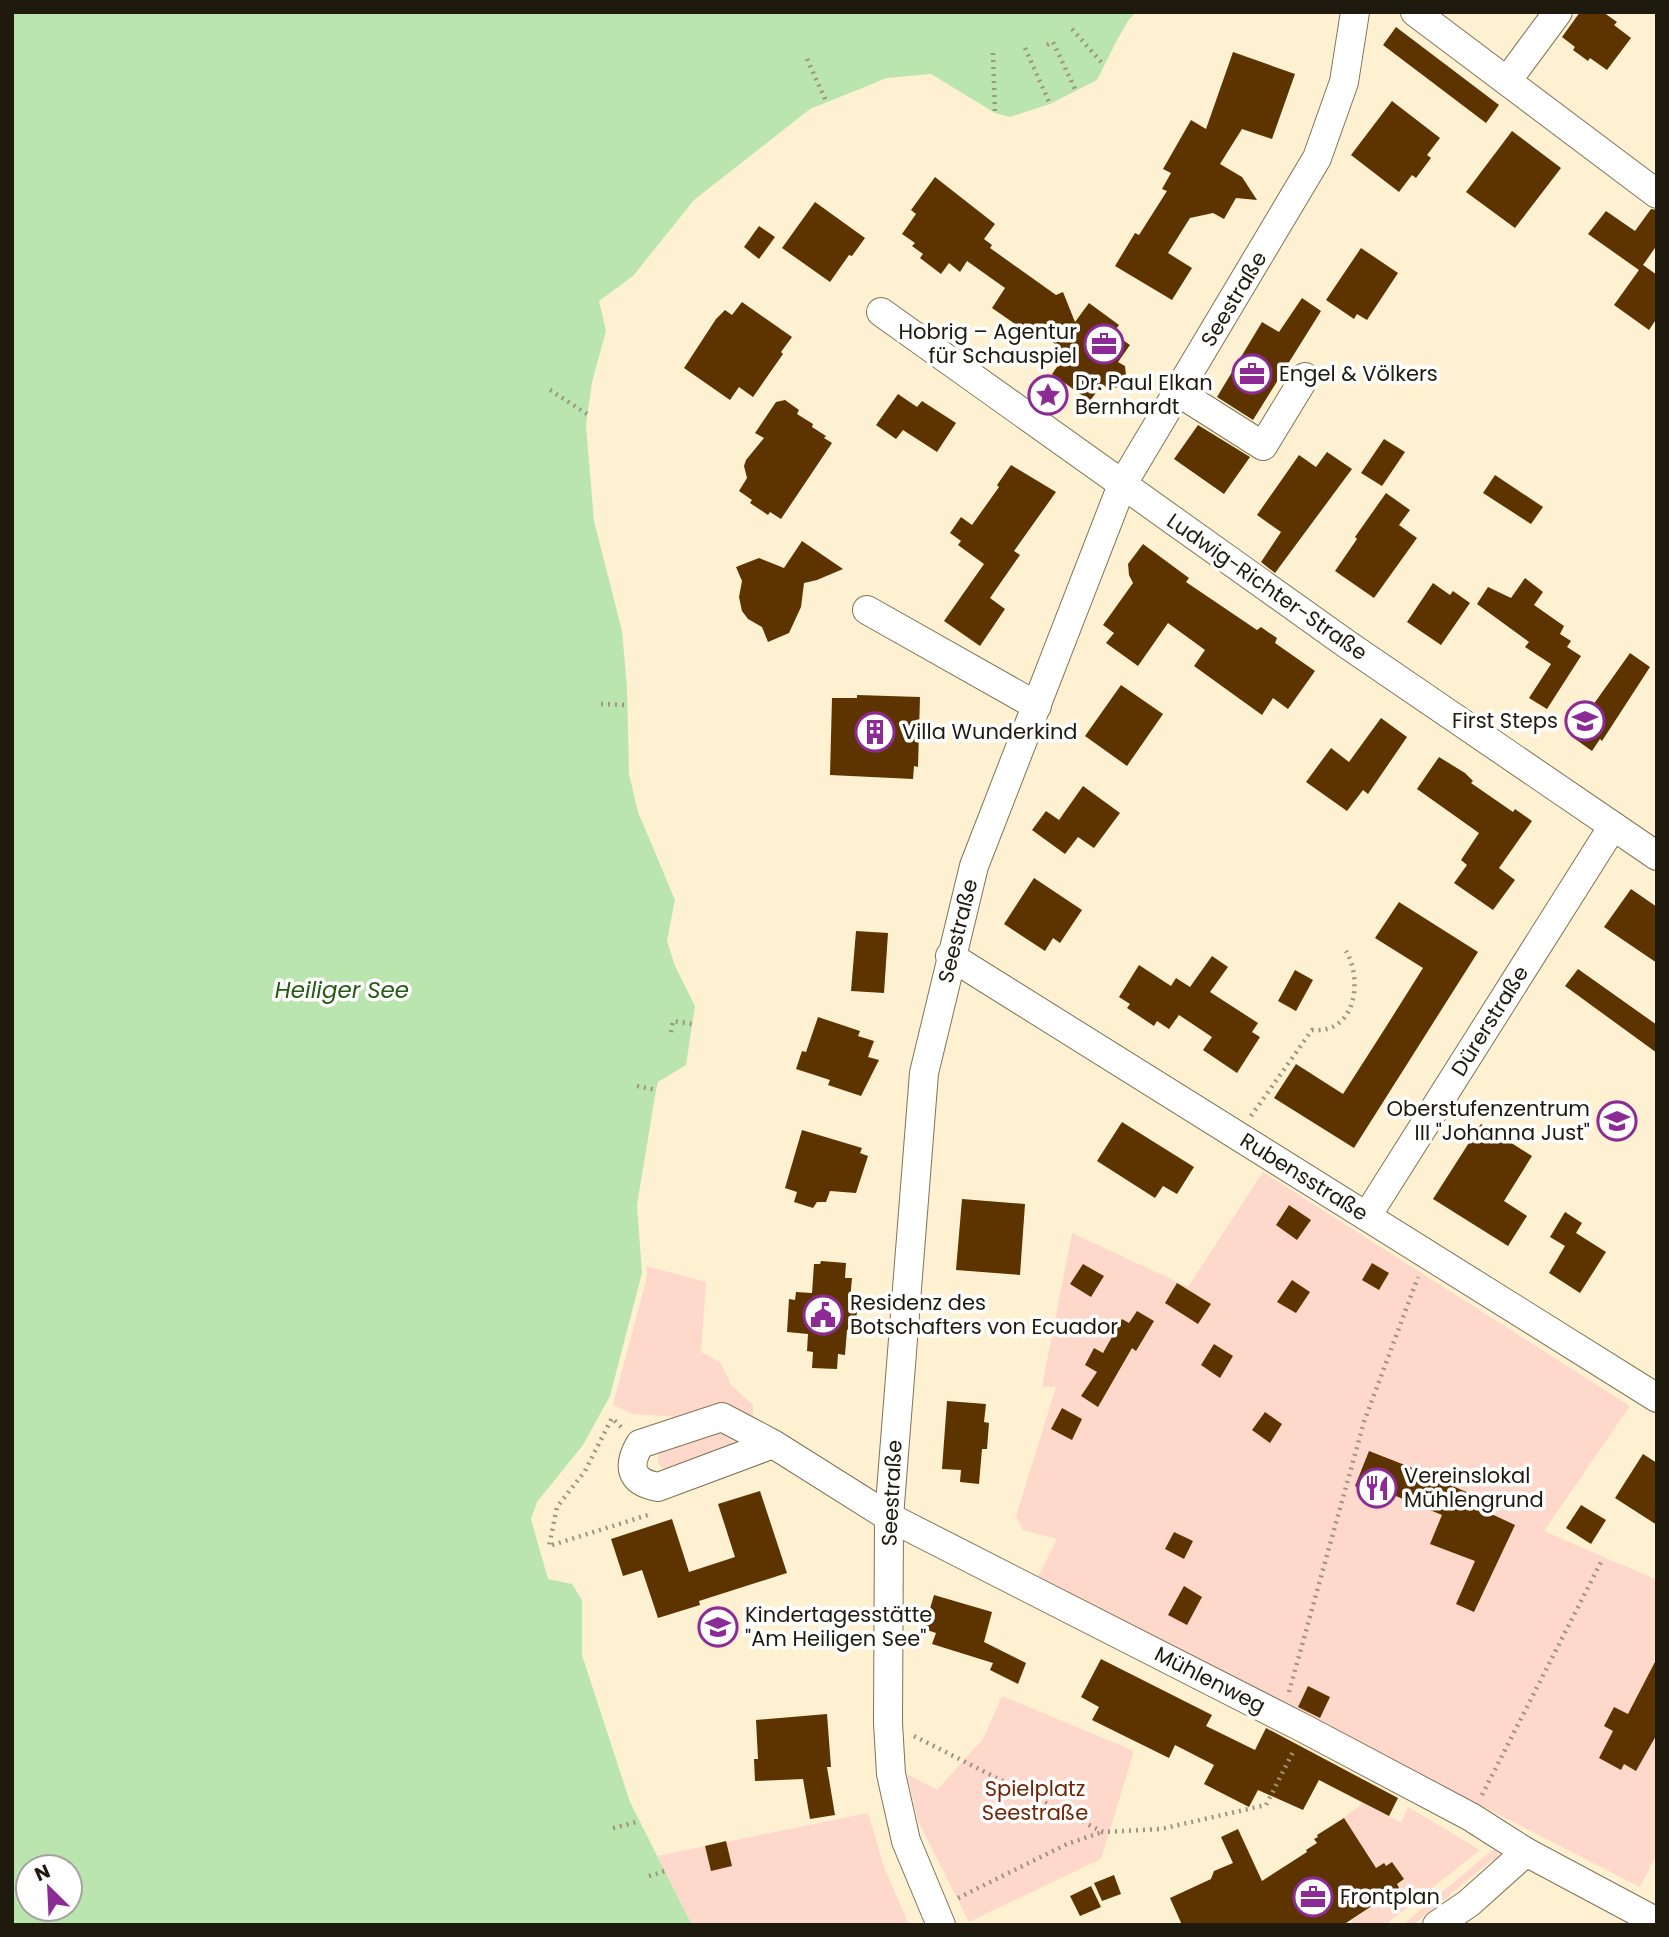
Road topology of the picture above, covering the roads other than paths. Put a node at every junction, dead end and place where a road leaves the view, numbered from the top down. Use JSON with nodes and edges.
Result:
{"nodes":[{"id":1,"x":1355,"y":12,"type":"edge"},
{"id":2,"x":1415,"y":12,"type":"edge"},
{"id":3,"x":1558,"y":12,"type":"edge"},
{"id":4,"x":1507,"y":81,"type":"junction"},
{"id":5,"x":1657,"y":194,"type":"edge"},
{"id":6,"x":881,"y":312,"type":"dead end"},
{"id":7,"x":1305,"y":377,"type":"dead end"},
{"id":8,"x":1178,"y":392,"type":"junction"},
{"id":9,"x":1122,"y":485,"type":"junction"},
{"id":10,"x":867,"y":610,"type":"dead end"},
{"id":11,"x":1037,"y":706,"type":"junction"},
{"id":12,"x":1613,"y":826,"type":"junction"},
{"id":13,"x":1657,"y":856,"type":"edge"},
{"id":14,"x":950,"y":956,"type":"junction"},
{"id":15,"x":1367,"y":1216,"type":"junction"},
{"id":16,"x":1657,"y":1398,"type":"edge"},
{"id":17,"x":773,"y":1444,"type":"junction"},
{"id":18,"x":889,"y":1517,"type":"junction"},
{"id":19,"x":1526,"y":1852,"type":"junction"},
{"id":20,"x":938,"y":1917,"type":"edge"},
{"id":21,"x":1657,"y":1922,"type":"edge"},
{"id":22,"x":1437,"y":1925,"type":"edge"}],
"edges":[{"from":1,"to":8,"type":"street","name":"Seestraße"},
{"from":2,"to":4,"type":"street"},
{"from":3,"to":4,"type":"street"},
{"from":4,"to":5,"type":"street"},
{"from":6,"to":9,"type":"street","name":"Ludwig-Richter-Straße"},
{"from":7,"to":8,"type":"street"},
{"from":8,"to":9,"type":"street","name":"Seestraße"},
{"from":9,"to":11,"type":"street","name":"Seestraße"},
{"from":9,"to":12,"type":"street","name":"Ludwig-Richter-Straße"},
{"from":10,"to":11,"type":"street"},
{"from":11,"to":14,"type":"street","name":"Seestraße"},
{"from":12,"to":13,"type":"street","name":"Ludwig-Richter-Straße"},
{"from":12,"to":15,"type":"street","name":"Dürerstraße"},
{"from":14,"to":15,"type":"street","name":"Rubensstraße"},
{"from":14,"to":18,"type":"street","name":"Seestraße"},
{"from":15,"to":16,"type":"street","name":"Rubensstraße"},
{"from":17,"to":17,"type":"street","name":"Mühlenweg"},
{"from":17,"to":18,"type":"street","name":"Mühlenweg"},
{"from":18,"to":19,"type":"street","name":"Mühlenweg"},
{"from":18,"to":20,"type":"street","name":"Seestraße"},
{"from":19,"to":21,"type":"street","name":"Mühlenweg"},
{"from":19,"to":22,"type":"street"}]}
